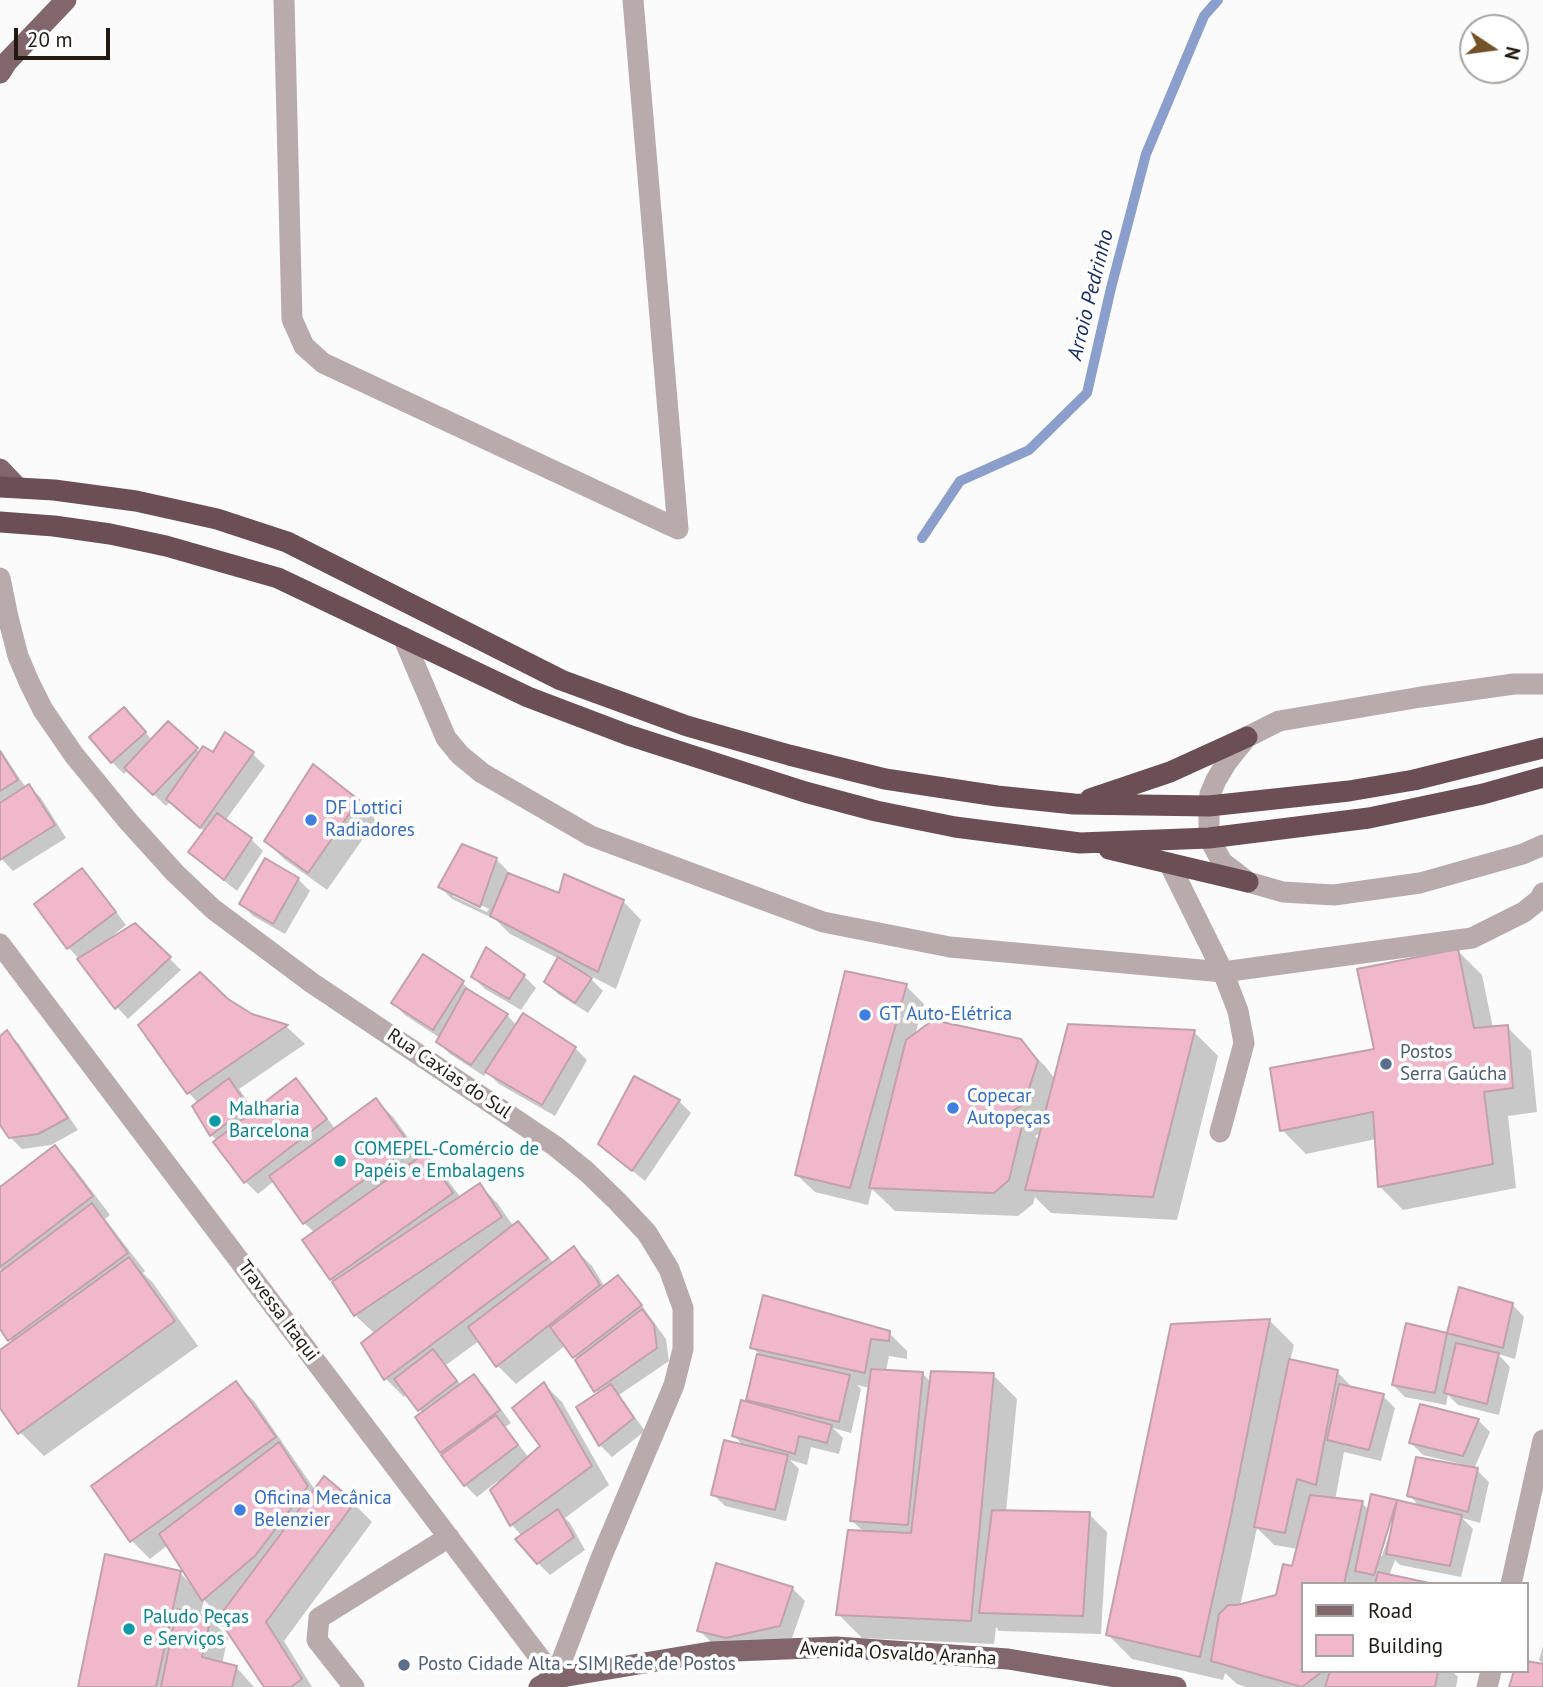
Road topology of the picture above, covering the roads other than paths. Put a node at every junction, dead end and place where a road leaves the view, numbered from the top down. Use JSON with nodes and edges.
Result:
{"nodes":[{"id":1,"x":66,"y":0,"type":"edge"},
{"id":2,"x":284,"y":0,"type":"edge"},
{"id":3,"x":633,"y":0,"type":"edge"},
{"id":4,"x":0,"y":73,"type":"edge"},
{"id":5,"x":0,"y":469,"type":"edge"},
{"id":6,"x":8,"y":487,"type":"edge"},
{"id":7,"x":0,"y":523,"type":"edge"},
{"id":8,"x":0,"y":578,"type":"edge"},
{"id":9,"x":403,"y":637,"type":"junction"},
{"id":10,"x":1543,"y":684,"type":"edge"},
{"id":11,"x":1247,"y":737,"type":"junction"},
{"id":12,"x":1543,"y":748,"type":"edge"},
{"id":13,"x":1543,"y":778,"type":"edge"},
{"id":14,"x":1074,"y":804,"type":"junction"},
{"id":15,"x":1209,"y":806,"type":"junction"},
{"id":16,"x":1209,"y":838,"type":"junction"},
{"id":17,"x":1080,"y":843,"type":"junction"},
{"id":18,"x":1543,"y":845,"type":"edge"},
{"id":19,"x":1170,"y":863,"type":"junction"},
{"id":20,"x":1248,"y":882,"type":"junction"},
{"id":21,"x":1543,"y":893,"type":"edge"},
{"id":22,"x":0,"y":944,"type":"edge"},
{"id":23,"x":1223,"y":972,"type":"junction"},
{"id":24,"x":1220,"y":1132,"type":"dead end"},
{"id":25,"x":1543,"y":1440,"type":"edge"},
{"id":26,"x":449,"y":1537,"type":"junction"},
{"id":27,"x":1510,"y":1582,"type":"edge"},
{"id":28,"x":550,"y":1684,"type":"edge"},
{"id":29,"x":354,"y":1687,"type":"edge"},
{"id":30,"x":1176,"y":1687,"type":"edge"}],
"edges":[{"from":1,"to":4,"type":"main road"},
{"from":2,"to":3,"type":"street"},
{"from":5,"to":6,"type":"main road"},
{"from":6,"to":14,"type":"highway"},
{"from":7,"to":9,"type":"highway"},
{"from":8,"to":28,"type":"street","name":"Rua Caxias do Sul"},
{"from":9,"to":17,"type":"highway"},
{"from":9,"to":23,"type":"street"},
{"from":10,"to":11,"type":"street"},
{"from":11,"to":14,"type":"highway"},
{"from":11,"to":15,"type":"street"},
{"from":12,"to":15,"type":"highway"},
{"from":13,"to":16,"type":"highway"},
{"from":14,"to":15,"type":"highway"},
{"from":15,"to":16,"type":"street"},
{"from":16,"to":17,"type":"highway"},
{"from":16,"to":20,"type":"street"},
{"from":17,"to":19,"type":"highway"},
{"from":18,"to":20,"type":"street"},
{"from":19,"to":20,"type":"highway"},
{"from":19,"to":23,"type":"street"},
{"from":21,"to":23,"type":"street"},
{"from":22,"to":26,"type":"street","name":"Travessa Itaqui"},
{"from":23,"to":24,"type":"street"},
{"from":25,"to":27,"type":"street"},
{"from":26,"to":28,"type":"street","name":"Travessa Itaqui"},
{"from":26,"to":29,"type":"street"},
{"from":28,"to":30,"type":"main road","name":"Avenida Osvaldo Aranha"}]}
